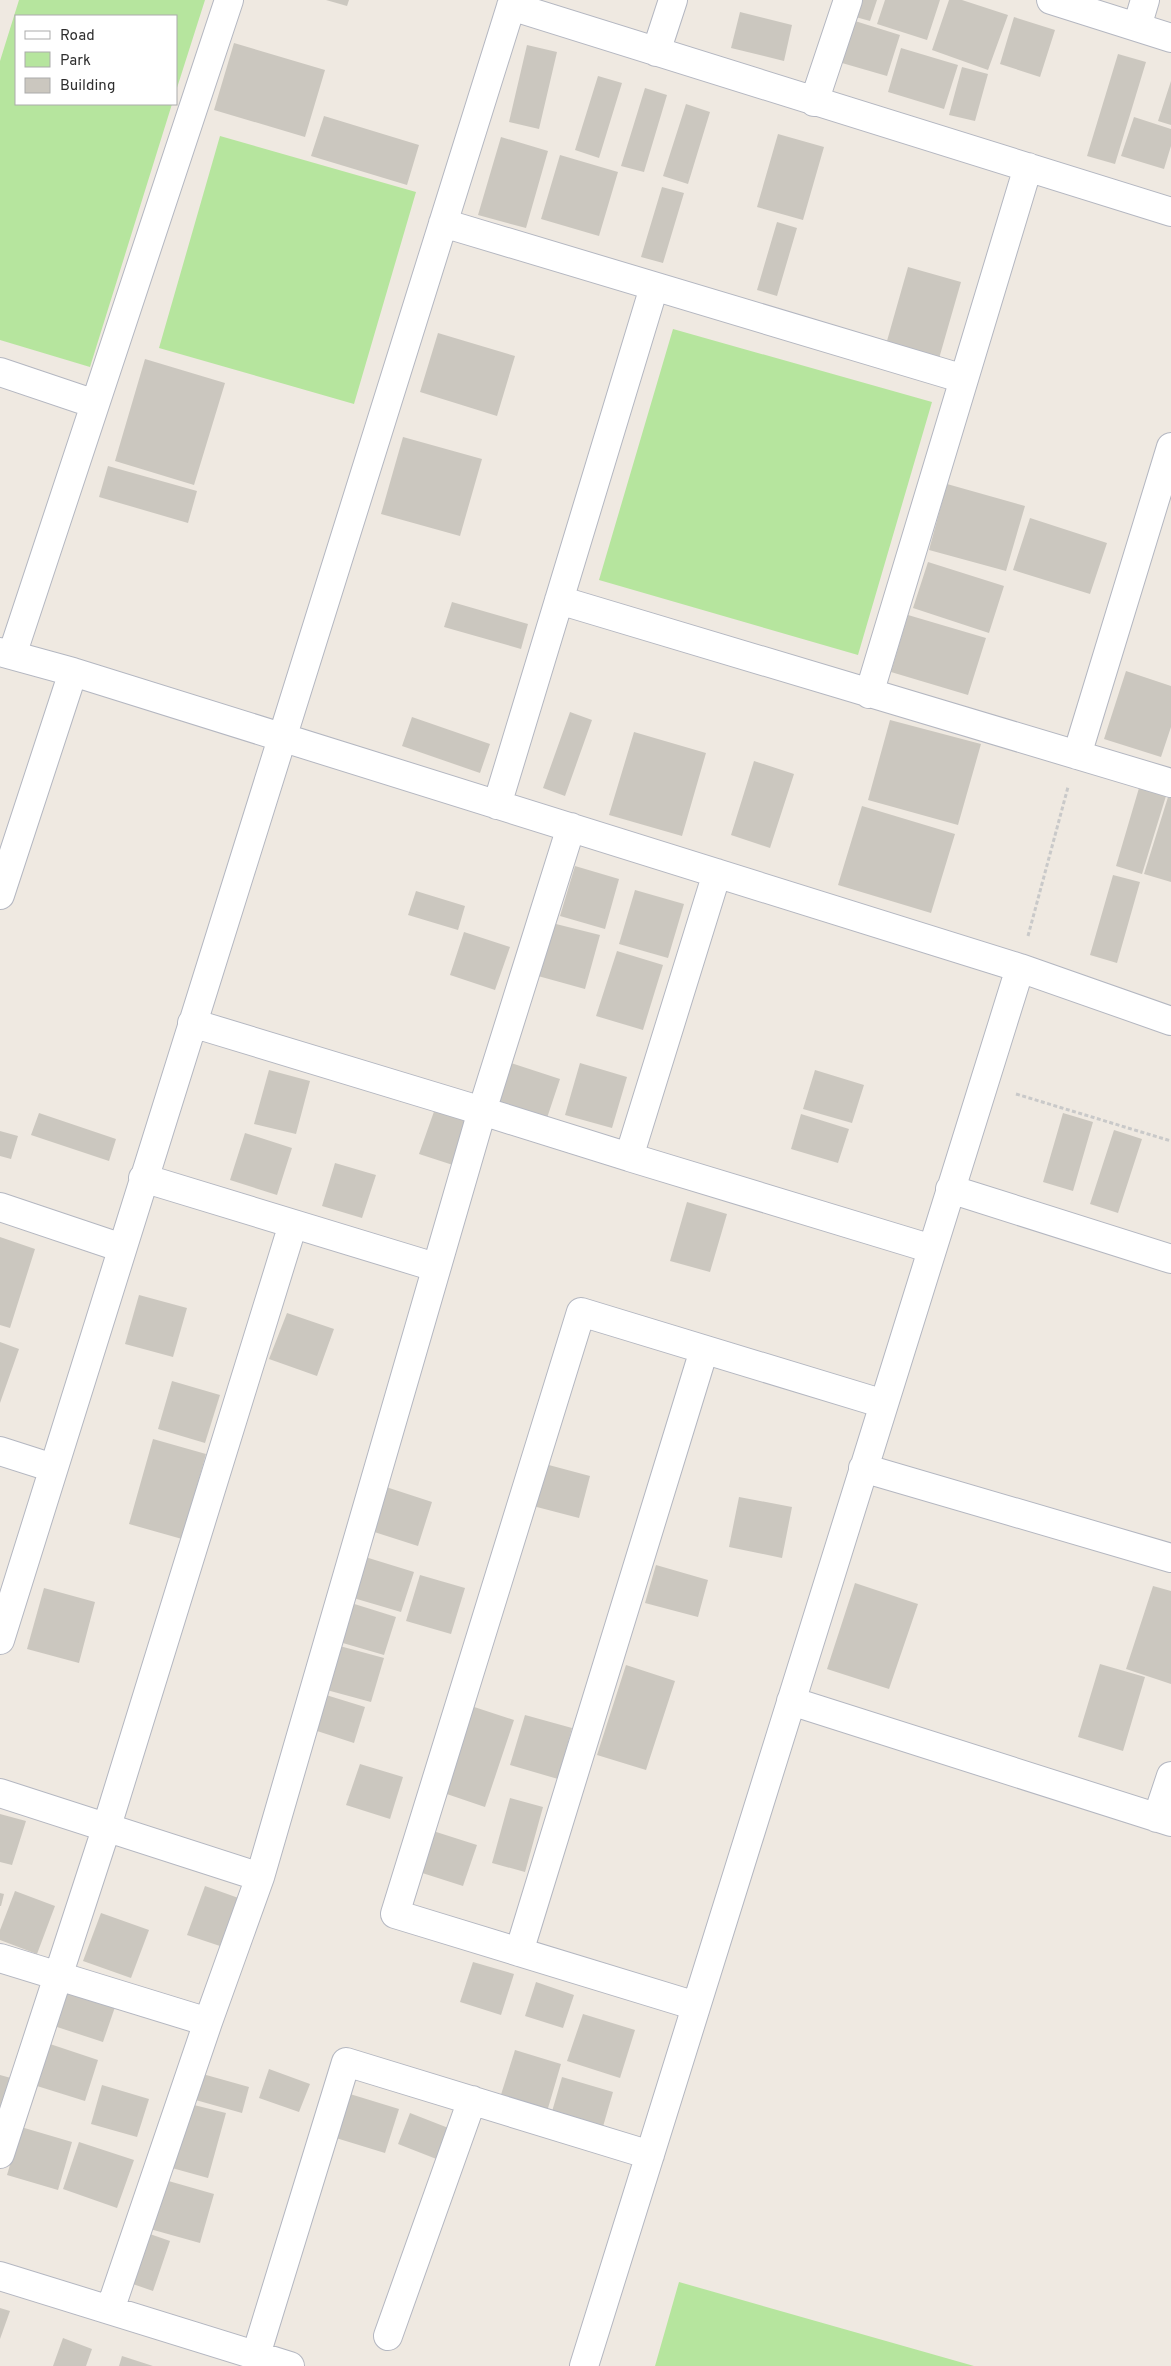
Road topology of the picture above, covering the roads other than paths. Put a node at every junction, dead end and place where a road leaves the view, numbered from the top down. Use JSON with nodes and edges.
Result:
{"nodes":[{"id":1,"x":229,"y":0,"type":"edge"},
{"id":2,"x":673,"y":0,"type":"edge"},
{"id":3,"x":848,"y":0,"type":"edge"},
{"id":4,"x":1051,"y":0,"type":"edge"},
{"id":5,"x":1145,"y":0,"type":"edge"},
{"id":6,"x":512,"y":3,"type":"edge"},
{"id":7,"x":1137,"y":28,"type":"junction"},
{"id":8,"x":1171,"y":38,"type":"edge"},
{"id":9,"x":656,"y":52,"type":"junction"},
{"id":10,"x":814,"y":102,"type":"junction"},
{"id":11,"x":1028,"y":167,"type":"junction"},
{"id":12,"x":1171,"y":212,"type":"edge"},
{"id":13,"x":443,"y":224,"type":"junction"},
{"id":14,"x":654,"y":287,"type":"junction"},
{"id":15,"x":0,"y":372,"type":"edge"},
{"id":16,"x":964,"y":379,"type":"junction"},
{"id":17,"x":95,"y":404,"type":"junction"},
{"id":18,"x":1171,"y":447,"type":"edge"},
{"id":19,"x":559,"y":600,"type":"junction"},
{"id":20,"x":6,"y":654,"type":"edge"},
{"id":21,"x":73,"y":672,"type":"junction"},
{"id":22,"x":869,"y":694,"type":"junction"},
{"id":23,"x":281,"y":737,"type":"junction"},
{"id":24,"x":1077,"y":755,"type":"junction"},
{"id":25,"x":1171,"y":783,"type":"edge"},
{"id":26,"x":497,"y":805,"type":"junction"},
{"id":27,"x":571,"y":827,"type":"junction"},
{"id":28,"x":717,"y":873,"type":"junction"},
{"id":29,"x":1,"y":890,"type":"edge"},
{"id":30,"x":1020,"y":968,"type":"junction"},
{"id":31,"x":1171,"y":1022,"type":"edge"},
{"id":32,"x":192,"y":1023,"type":"junction"},
{"id":33,"x":482,"y":1111,"type":"junction"},
{"id":34,"x":629,"y":1157,"type":"junction"},
{"id":35,"x":143,"y":1178,"type":"junction"},
{"id":36,"x":950,"y":1189,"type":"junction"},
{"id":37,"x":0,"y":1207,"type":"edge"},
{"id":38,"x":293,"y":1224,"type":"junction"},
{"id":39,"x":122,"y":1248,"type":"junction"},
{"id":40,"x":932,"y":1249,"type":"junction"},
{"id":41,"x":1171,"y":1259,"type":"edge"},
{"id":42,"x":435,"y":1267,"type":"junction"},
{"id":43,"x":704,"y":1350,"type":"junction"},
{"id":44,"x":884,"y":1404,"type":"junction"},
{"id":45,"x":0,"y":1451,"type":"edge"},
{"id":46,"x":54,"y":1468,"type":"junction"},
{"id":47,"x":864,"y":1468,"type":"junction"},
{"id":48,"x":1171,"y":1558,"type":"edge"},
{"id":49,"x":0,"y":1640,"type":"edge"},
{"id":50,"x":791,"y":1701,"type":"junction"},
{"id":51,"x":1171,"y":1776,"type":"edge"},
{"id":52,"x":0,"y":1793,"type":"edge"},
{"id":53,"x":1164,"y":1820,"type":"edge"},
{"id":54,"x":107,"y":1826,"type":"junction"},
{"id":55,"x":260,"y":1878,"type":"junction"},
{"id":56,"x":519,"y":1952,"type":"junction"},
{"id":57,"x":0,"y":1958,"type":"edge"},
{"id":58,"x":57,"y":1977,"type":"junction"},
{"id":59,"x":696,"y":2006,"type":"junction"},
{"id":60,"x":208,"y":2022,"type":"junction"},
{"id":61,"x":472,"y":2100,"type":"junction"},
{"id":62,"x":0,"y":2154,"type":"edge"},
{"id":63,"x":650,"y":2155,"type":"junction"},
{"id":64,"x":0,"y":2276,"type":"edge"},
{"id":65,"x":110,"y":2310,"type":"junction"},
{"id":66,"x":388,"y":2336,"type":"dead end"},
{"id":67,"x":256,"y":2355,"type":"junction"},
{"id":68,"x":290,"y":2366,"type":"edge"},
{"id":69,"x":584,"y":2366,"type":"edge"}],
"edges":[{"from":1,"to":17,"type":"street"},
{"from":2,"to":9,"type":"street"},
{"from":3,"to":10,"type":"street"},
{"from":4,"to":7,"type":"street"},
{"from":5,"to":7,"type":"street"},
{"from":6,"to":9,"type":"street"},
{"from":6,"to":13,"type":"street"},
{"from":7,"to":8,"type":"street"},
{"from":9,"to":10,"type":"street"},
{"from":10,"to":11,"type":"street"},
{"from":11,"to":12,"type":"street"},
{"from":11,"to":16,"type":"street"},
{"from":13,"to":14,"type":"street"},
{"from":13,"to":23,"type":"street"},
{"from":14,"to":16,"type":"street"},
{"from":14,"to":19,"type":"street"},
{"from":15,"to":17,"type":"street"},
{"from":16,"to":22,"type":"street"},
{"from":17,"to":20,"type":"street"},
{"from":18,"to":24,"type":"street"},
{"from":19,"to":22,"type":"street"},
{"from":19,"to":26,"type":"street"},
{"from":20,"to":21,"type":"street"},
{"from":21,"to":23,"type":"street"},
{"from":21,"to":29,"type":"street"},
{"from":22,"to":24,"type":"street"},
{"from":23,"to":26,"type":"street"},
{"from":23,"to":32,"type":"street"},
{"from":24,"to":25,"type":"street"},
{"from":26,"to":27,"type":"street"},
{"from":27,"to":28,"type":"street"},
{"from":27,"to":33,"type":"street"},
{"from":28,"to":30,"type":"street"},
{"from":28,"to":34,"type":"street"},
{"from":30,"to":31,"type":"street"},
{"from":30,"to":36,"type":"street"},
{"from":32,"to":33,"type":"street"},
{"from":32,"to":35,"type":"street"},
{"from":33,"to":34,"type":"street"},
{"from":33,"to":42,"type":"street"},
{"from":34,"to":40,"type":"street"},
{"from":35,"to":38,"type":"street"},
{"from":35,"to":39,"type":"street"},
{"from":36,"to":40,"type":"street"},
{"from":36,"to":41,"type":"street"},
{"from":37,"to":39,"type":"street"},
{"from":38,"to":42,"type":"street"},
{"from":38,"to":54,"type":"street"},
{"from":39,"to":46,"type":"street"},
{"from":40,"to":44,"type":"street"},
{"from":42,"to":55,"type":"street"},
{"from":43,"to":44,"type":"street"},
{"from":43,"to":56,"type":"street"},
{"from":43,"to":56,"type":"street"},
{"from":44,"to":47,"type":"street"},
{"from":45,"to":46,"type":"street"},
{"from":46,"to":49,"type":"street"},
{"from":47,"to":48,"type":"street"},
{"from":47,"to":50,"type":"street"},
{"from":50,"to":53,"type":"street"},
{"from":50,"to":59,"type":"street"},
{"from":51,"to":53,"type":"street"},
{"from":52,"to":54,"type":"street"},
{"from":54,"to":55,"type":"street"},
{"from":54,"to":58,"type":"street"},
{"from":55,"to":60,"type":"street"},
{"from":56,"to":59,"type":"street"},
{"from":57,"to":58,"type":"street"},
{"from":58,"to":60,"type":"street"},
{"from":58,"to":62,"type":"street"},
{"from":59,"to":63,"type":"street"},
{"from":60,"to":65,"type":"street"},
{"from":61,"to":63,"type":"street"},
{"from":61,"to":66,"type":"street"},
{"from":61,"to":67,"type":"street"},
{"from":63,"to":69,"type":"street"},
{"from":64,"to":65,"type":"street"},
{"from":65,"to":67,"type":"street"},
{"from":67,"to":68,"type":"street"}]}
